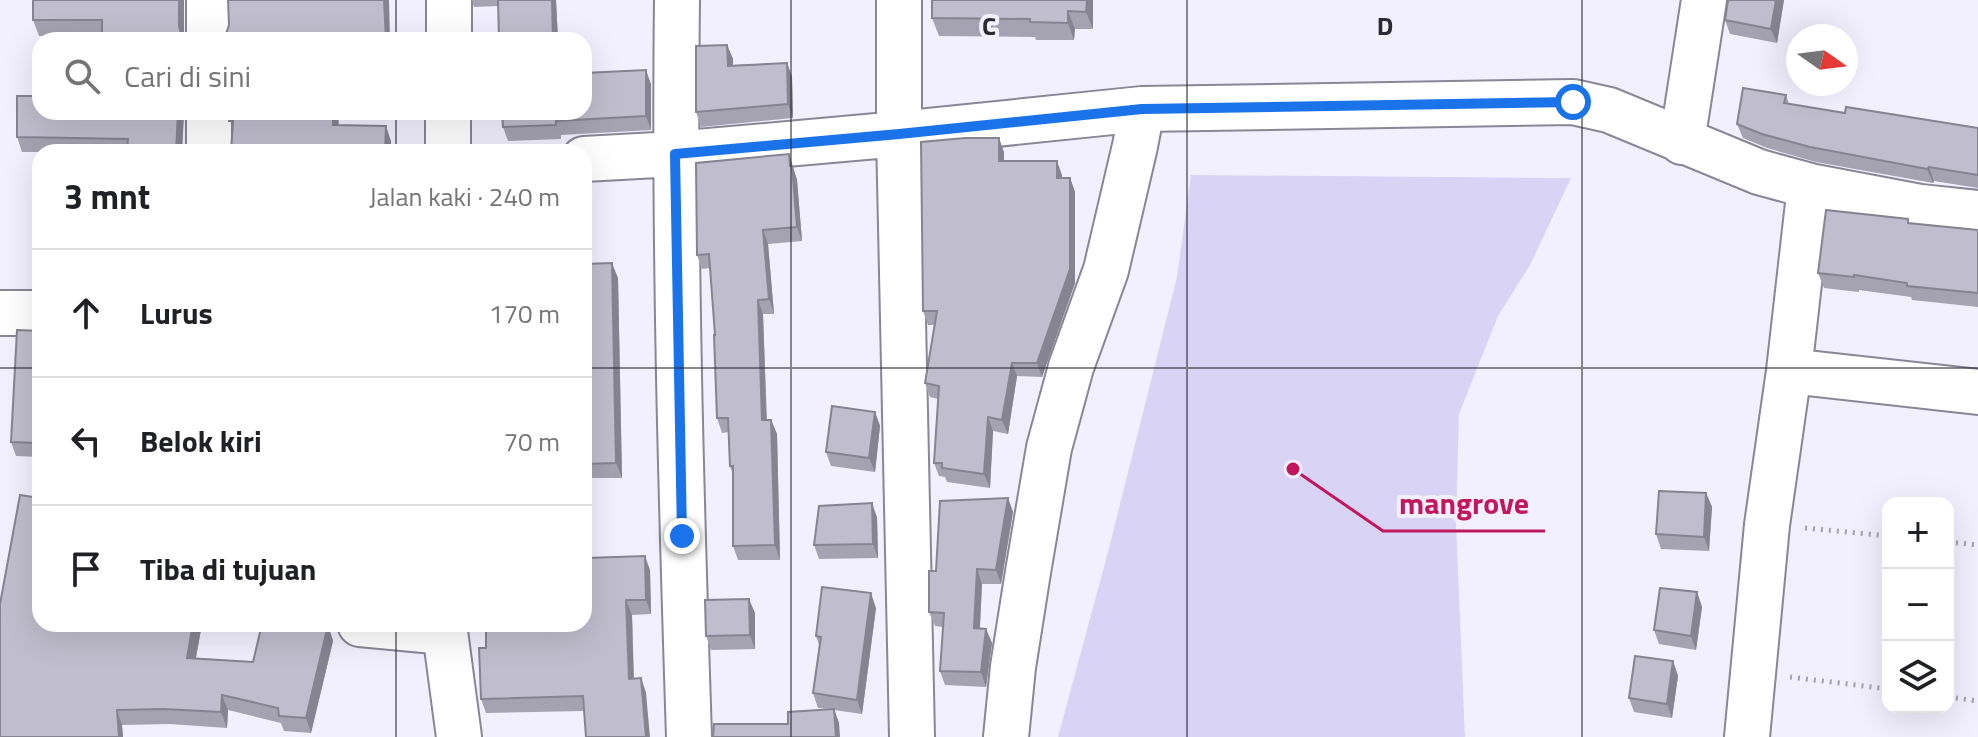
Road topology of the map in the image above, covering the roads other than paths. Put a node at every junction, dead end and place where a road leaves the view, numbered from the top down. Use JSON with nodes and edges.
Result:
{"nodes":[{"id":1,"x":209,"y":0,"type":"edge"},
{"id":2,"x":449,"y":0,"type":"edge"},
{"id":3,"x":677,"y":0,"type":"edge"},
{"id":4,"x":899,"y":0,"type":"edge"},
{"id":5,"x":1704,"y":0,"type":"edge"},
{"id":6,"x":209,"y":32,"type":"edge"},
{"id":7,"x":449,"y":32,"type":"edge"},
{"id":8,"x":1147,"y":109,"type":"junction"},
{"id":9,"x":209,"y":120,"type":"edge"},
{"id":10,"x":448,"y":120,"type":"edge"},
{"id":11,"x":899,"y":134,"type":"junction"},
{"id":12,"x":1682,"y":142,"type":"junction"},
{"id":13,"x":209,"y":144,"type":"edge"},
{"id":14,"x":448,"y":144,"type":"edge"},
{"id":15,"x":675,"y":154,"type":"junction"},
{"id":16,"x":592,"y":159,"type":"edge"},
{"id":17,"x":1810,"y":186,"type":"junction"},
{"id":18,"x":1978,"y":213,"type":"edge"},
{"id":19,"x":0,"y":313,"type":"edge"},
{"id":20,"x":32,"y":313,"type":"edge"},
{"id":21,"x":1789,"y":371,"type":"junction"},
{"id":22,"x":1978,"y":392,"type":"edge"},
{"id":23,"x":446,"y":632,"type":"edge"},
{"id":24,"x":459,"y":737,"type":"edge"},
{"id":25,"x":689,"y":737,"type":"edge"},
{"id":26,"x":912,"y":737,"type":"edge"},
{"id":27,"x":1006,"y":737,"type":"edge"},
{"id":28,"x":1747,"y":737,"type":"edge"}],
"edges":[{"from":1,"to":6,"type":"street"},
{"from":2,"to":7,"type":"street"},
{"from":3,"to":15,"type":"street"},
{"from":4,"to":11,"type":"street"},
{"from":5,"to":12,"type":"street"},
{"from":8,"to":11,"type":"street"},
{"from":8,"to":12,"type":"street"},
{"from":8,"to":27,"type":"street"},
{"from":9,"to":13,"type":"street"},
{"from":10,"to":14,"type":"street"},
{"from":11,"to":15,"type":"street"},
{"from":11,"to":26,"type":"street"},
{"from":12,"to":17,"type":"street"},
{"from":15,"to":16,"type":"street"},
{"from":15,"to":25,"type":"street"},
{"from":17,"to":18,"type":"street"},
{"from":17,"to":21,"type":"street"},
{"from":19,"to":20,"type":"street"},
{"from":21,"to":22,"type":"street"},
{"from":21,"to":28,"type":"street"},
{"from":23,"to":24,"type":"street"}]}
